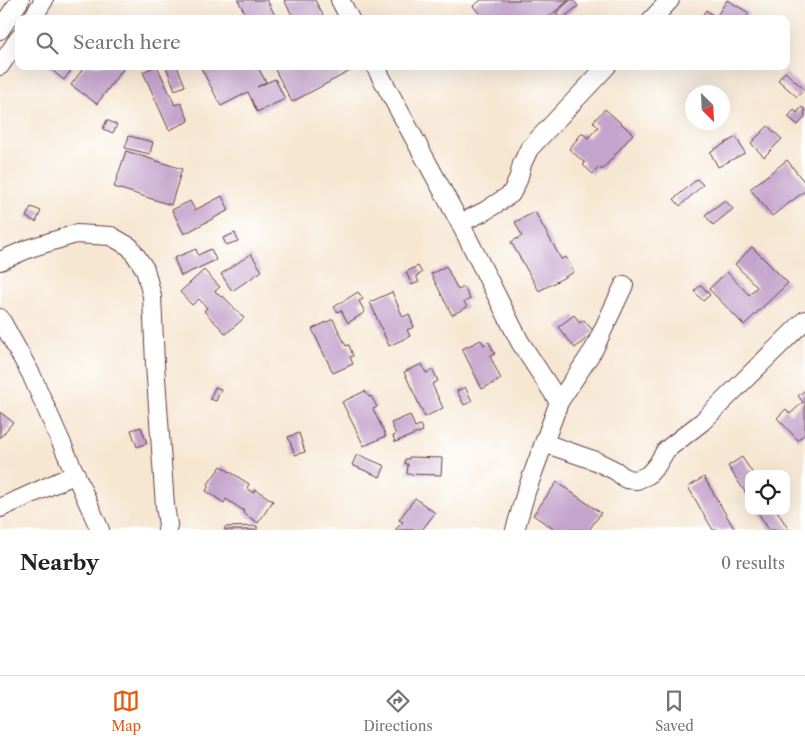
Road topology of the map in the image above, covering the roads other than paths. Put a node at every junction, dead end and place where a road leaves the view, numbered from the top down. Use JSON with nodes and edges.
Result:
{"nodes":[{"id":1,"x":20,"y":0,"type":"edge"},
{"id":2,"x":44,"y":0,"type":"edge"},
{"id":3,"x":340,"y":0,"type":"edge"},
{"id":4,"x":670,"y":0,"type":"edge"},
{"id":5,"x":35,"y":15,"type":"edge"},
{"id":6,"x":348,"y":15,"type":"edge"},
{"id":7,"x":656,"y":15,"type":"edge"},
{"id":8,"x":0,"y":30,"type":"edge"},
{"id":9,"x":15,"y":44,"type":"edge"},
{"id":10,"x":0,"y":66,"type":"edge"},
{"id":11,"x":377,"y":70,"type":"edge"},
{"id":12,"x":603,"y":70,"type":"edge"},
{"id":13,"x":460,"y":223,"type":"junction"},
{"id":14,"x":0,"y":261,"type":"edge"},
{"id":15,"x":624,"y":285,"type":"dead end"},
{"id":16,"x":0,"y":318,"type":"edge"},
{"id":17,"x":805,"y":320,"type":"edge"},
{"id":18,"x":559,"y":402,"type":"junction"},
{"id":19,"x":544,"y":443,"type":"junction"},
{"id":20,"x":76,"y":474,"type":"junction"},
{"id":21,"x":0,"y":508,"type":"edge"},
{"id":22,"x":100,"y":530,"type":"edge"},
{"id":23,"x":167,"y":530,"type":"edge"},
{"id":24,"x":515,"y":530,"type":"edge"}],
"edges":[{"from":1,"to":8,"type":"street"},
{"from":2,"to":5,"type":"street"},
{"from":3,"to":6,"type":"street"},
{"from":4,"to":7,"type":"street"},
{"from":9,"to":10,"type":"street"},
{"from":11,"to":13,"type":"street"},
{"from":12,"to":13,"type":"street"},
{"from":13,"to":18,"type":"street"},
{"from":14,"to":23,"type":"street"},
{"from":15,"to":18,"type":"street"},
{"from":16,"to":20,"type":"street"},
{"from":17,"to":19,"type":"street"},
{"from":18,"to":19,"type":"street"},
{"from":19,"to":24,"type":"street"},
{"from":20,"to":21,"type":"street"},
{"from":20,"to":22,"type":"street"}]}
